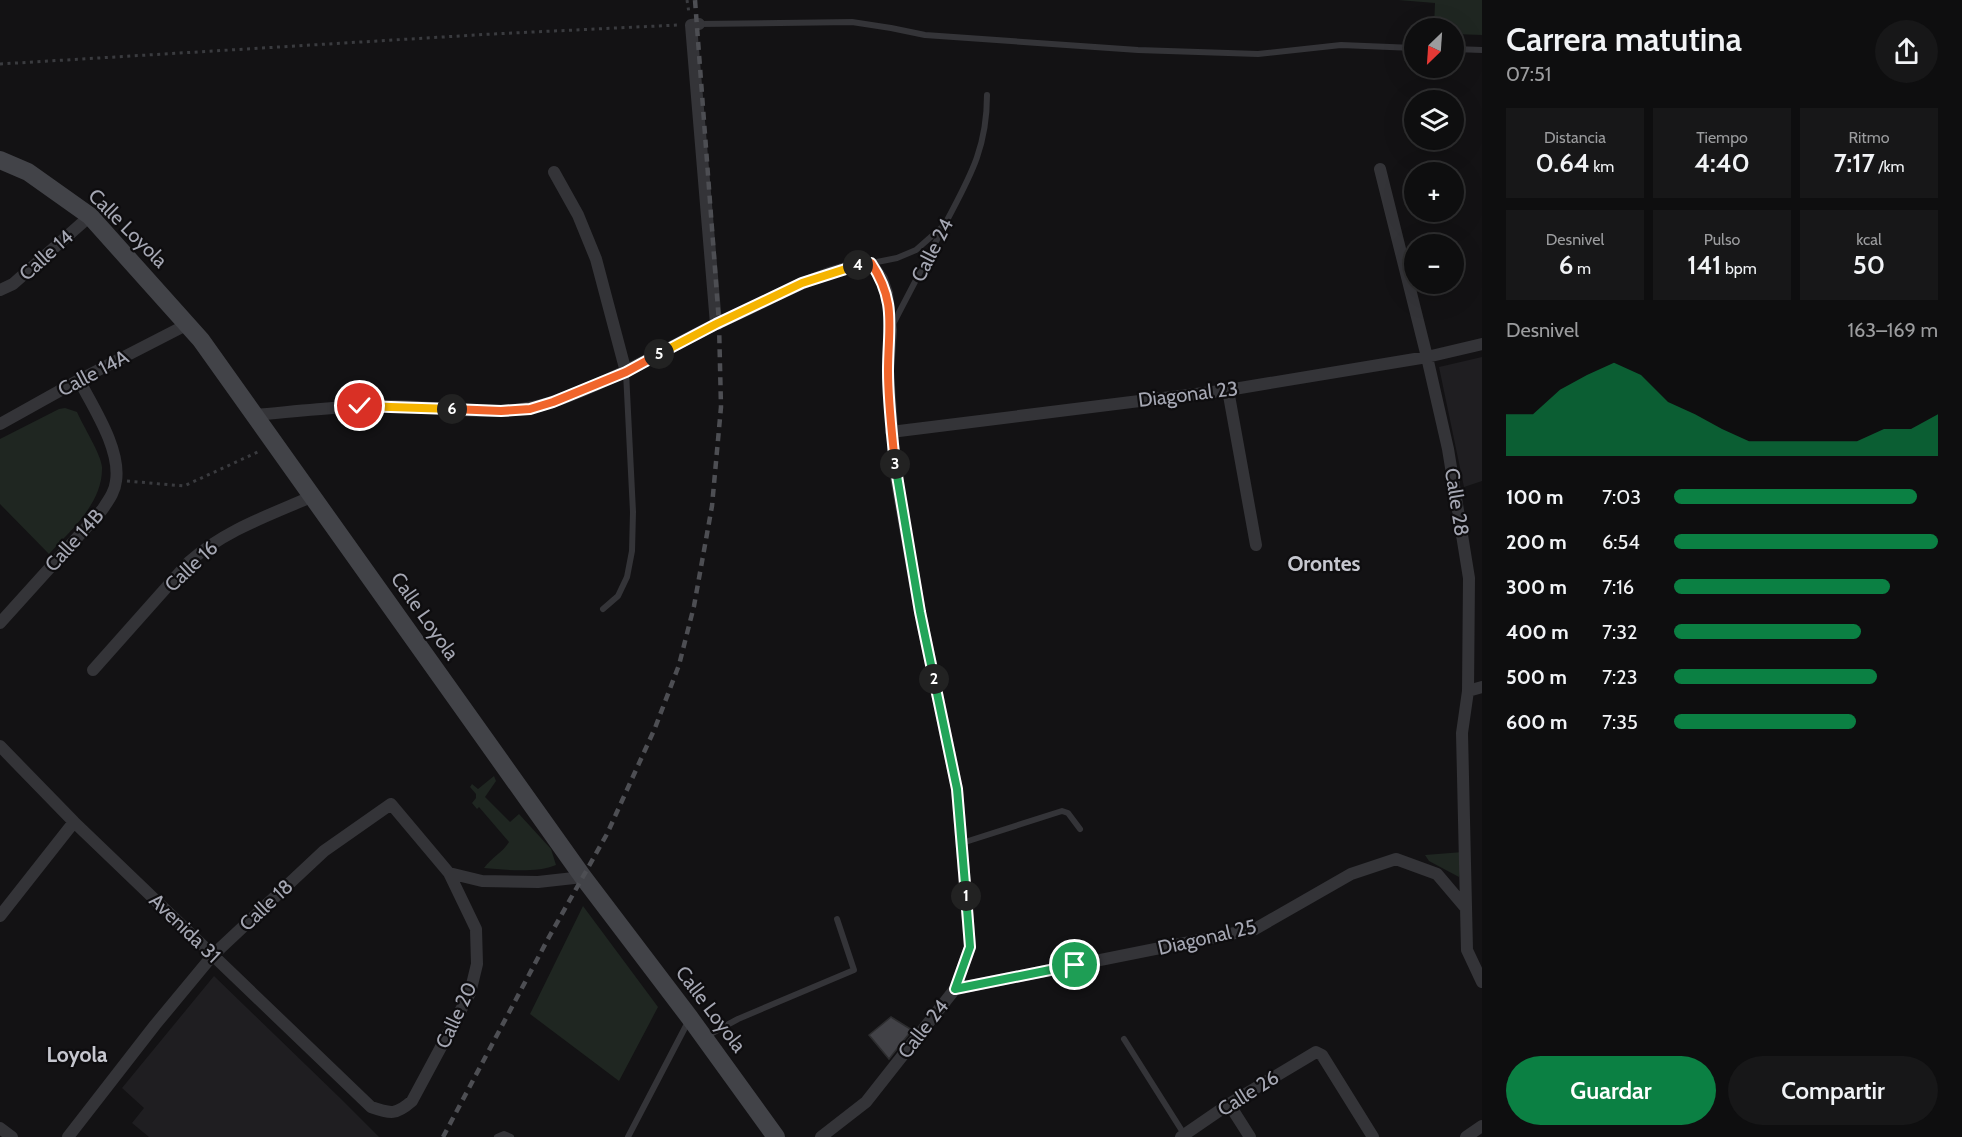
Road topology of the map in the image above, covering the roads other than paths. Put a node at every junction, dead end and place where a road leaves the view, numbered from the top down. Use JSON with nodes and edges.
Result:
{"nodes":[{"id":1,"x":695,"y":25,"type":"joint"},
{"id":2,"x":1404,"y":48,"type":"edge"},
{"id":3,"x":1464,"y":50,"type":"edge"},
{"id":4,"x":1482,"y":50,"type":"edge"},
{"id":5,"x":987,"y":95,"type":"dead end"},
{"id":6,"x":0,"y":160,"type":"edge"},
{"id":7,"x":1380,"y":169,"type":"dead end"},
{"id":8,"x":554,"y":172,"type":"dead end"},
{"id":9,"x":90,"y":216,"type":"junction"},
{"id":10,"x":945,"y":225,"type":"junction"},
{"id":11,"x":871,"y":263,"type":"junction"},
{"id":12,"x":0,"y":290,"type":"edge"},
{"id":13,"x":188,"y":324,"type":"junction"},
{"id":14,"x":716,"y":324,"type":"junction"},
{"id":15,"x":891,"y":330,"type":"junction"},
{"id":16,"x":1482,"y":344,"type":"edge"},
{"id":17,"x":1427,"y":357,"type":"junction"},
{"id":18,"x":626,"y":372,"type":"junction"},
{"id":19,"x":79,"y":380,"type":"junction"},
{"id":20,"x":1228,"y":390,"type":"junction"},
{"id":21,"x":254,"y":415,"type":"junction"},
{"id":22,"x":0,"y":424,"type":"edge"},
{"id":23,"x":891,"y":432,"type":"junction"},
{"id":24,"x":313,"y":496,"type":"junction"},
{"id":25,"x":1256,"y":544,"type":"dead end"},
{"id":26,"x":603,"y":609,"type":"dead end"},
{"id":27,"x":0,"y":623,"type":"edge"},
{"id":28,"x":93,"y":669,"type":"dead end"},
{"id":29,"x":1482,"y":687,"type":"edge"},
{"id":30,"x":1468,"y":691,"type":"junction"},
{"id":31,"x":0,"y":746,"type":"edge"},
{"id":32,"x":391,"y":804,"type":"joint"},
{"id":33,"x":74,"y":822,"type":"junction"},
{"id":34,"x":1080,"y":829,"type":"dead end"},
{"id":35,"x":962,"y":843,"type":"junction"},
{"id":36,"x":449,"y":873,"type":"junction"},
{"id":37,"x":582,"y":876,"type":"junction"},
{"id":38,"x":1466,"y":906,"type":"junction"},
{"id":39,"x":0,"y":916,"type":"edge"},
{"id":40,"x":837,"y":919,"type":"dead end"},
{"id":41,"x":213,"y":955,"type":"junction"},
{"id":42,"x":1482,"y":982,"type":"edge"},
{"id":43,"x":955,"y":989,"type":"junction"},
{"id":44,"x":690,"y":1018,"type":"junction"},
{"id":45,"x":704,"y":1037,"type":"junction"},
{"id":46,"x":1124,"y":1039,"type":"dead end"},
{"id":47,"x":1229,"y":1104,"type":"junction"},
{"id":48,"x":371,"y":1107,"type":"joint"},
{"id":49,"x":1482,"y":1126,"type":"edge"},
{"id":50,"x":0,"y":1128,"type":"edge"},
{"id":51,"x":825,"y":1136,"type":"edge"},
{"id":52,"x":1183,"y":1136,"type":"edge"},
{"id":53,"x":12,"y":1137,"type":"edge"},
{"id":54,"x":68,"y":1137,"type":"edge"},
{"id":55,"x":497,"y":1137,"type":"edge"},
{"id":56,"x":511,"y":1137,"type":"edge"},
{"id":57,"x":628,"y":1137,"type":"edge"},
{"id":58,"x":776,"y":1137,"type":"edge"},
{"id":59,"x":1250,"y":1137,"type":"edge"},
{"id":60,"x":1373,"y":1137,"type":"edge"},
{"id":61,"x":1466,"y":1137,"type":"edge"}],
"edges":[{"from":1,"to":2,"type":"lane"},
{"from":1,"to":14,"type":"street"},
{"from":3,"to":4,"type":"lane"},
{"from":5,"to":10,"type":"lane","name":"Calle 24"},
{"from":6,"to":9,"type":"main road","name":"Calle Loyola"},
{"from":7,"to":17,"type":"street","name":"Calle 28"},
{"from":8,"to":18,"type":"street"},
{"from":9,"to":12,"type":"street","name":"Calle 14"},
{"from":9,"to":13,"type":"main road","name":"Calle Loyola"},
{"from":10,"to":11,"type":"lane"},
{"from":10,"to":15,"type":"lane","name":"Calle 24"},
{"from":11,"to":14,"type":"street"},
{"from":11,"to":15,"type":"street"},
{"from":13,"to":19,"type":"street","name":"Calle 14A"},
{"from":13,"to":21,"type":"main road","name":"Calle Loyola"},
{"from":14,"to":18,"type":"street"},
{"from":15,"to":23,"type":"street","name":"Calle 24"},
{"from":16,"to":17,"type":"street","name":"Diagonal 23"},
{"from":17,"to":20,"type":"street","name":"Diagonal 23"},
{"from":17,"to":30,"type":"street","name":"Calle 28"},
{"from":18,"to":21,"type":"street"},
{"from":18,"to":26,"type":"lane"},
{"from":19,"to":22,"type":"street","name":"Calle 14A"},
{"from":19,"to":27,"type":"street","name":"Calle 14B"},
{"from":20,"to":23,"type":"street","name":"Diagonal 23"},
{"from":20,"to":25,"type":"street"},
{"from":21,"to":24,"type":"main road","name":"Calle Loyola"},
{"from":23,"to":35,"type":"street","name":"Calle 24"},
{"from":24,"to":28,"type":"street","name":"Calle 16"},
{"from":24,"to":37,"type":"main road","name":"Calle Loyola"},
{"from":29,"to":30,"type":"street"},
{"from":30,"to":38,"type":"street","name":"Calle 28"},
{"from":31,"to":33,"type":"street","name":"Avenida 31"},
{"from":32,"to":36,"type":"street","name":"Calle 20"},
{"from":32,"to":41,"type":"street","name":"Calle 18"},
{"from":33,"to":39,"type":"street"},
{"from":33,"to":41,"type":"street","name":"Avenida 31"},
{"from":34,"to":35,"type":"lane"},
{"from":35,"to":43,"type":"street","name":"Calle 24"},
{"from":36,"to":37,"type":"street"},
{"from":36,"to":48,"type":"street","name":"Calle 20"},
{"from":37,"to":44,"type":"main road","name":"Calle Loyola"},
{"from":38,"to":42,"type":"street","name":"Calle 28"},
{"from":38,"to":43,"type":"street","name":"Diagonal 25"},
{"from":40,"to":45,"type":"lane"},
{"from":41,"to":48,"type":"street","name":"Avenida 31"},
{"from":41,"to":54,"type":"street","name":"Calle 18"},
{"from":43,"to":51,"type":"street","name":"Calle 24"},
{"from":44,"to":45,"type":"main road","name":"Calle Loyola"},
{"from":44,"to":57,"type":"lane"},
{"from":45,"to":58,"type":"main road","name":"Calle Loyola"},
{"from":46,"to":52,"type":"lane"},
{"from":47,"to":52,"type":"street","name":"Calle 26"},
{"from":47,"to":59,"type":"street"},
{"from":47,"to":60,"type":"street","name":"Calle 26"},
{"from":49,"to":61,"type":"street"},
{"from":50,"to":53,"type":"street"},
{"from":55,"to":56,"type":"lane"}]}
